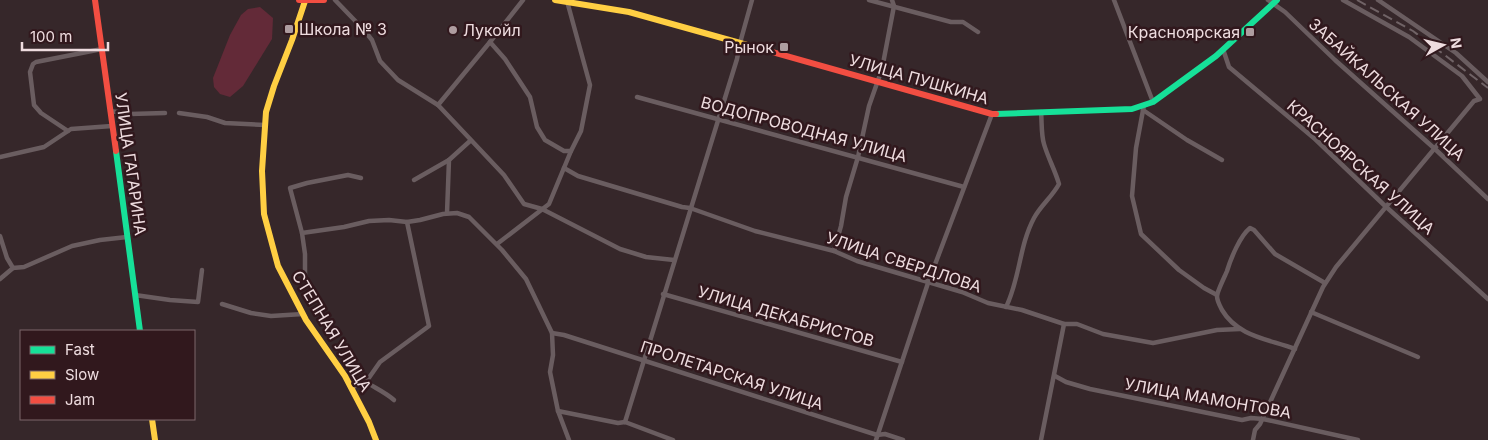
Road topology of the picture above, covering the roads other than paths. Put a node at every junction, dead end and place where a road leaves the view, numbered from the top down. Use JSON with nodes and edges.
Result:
{"nodes":[{"id":1,"x":95,"y":0,"type":"edge"},
{"id":2,"x":324,"y":0,"type":"edge"},
{"id":3,"x":335,"y":0,"type":"edge"},
{"id":4,"x":522,"y":0,"type":"edge"},
{"id":5,"x":555,"y":0,"type":"edge"},
{"id":6,"x":752,"y":0,"type":"edge"},
{"id":7,"x":869,"y":0,"type":"edge"},
{"id":8,"x":892,"y":0,"type":"edge"},
{"id":9,"x":1114,"y":0,"type":"edge"},
{"id":10,"x":1343,"y":0,"type":"edge"},
{"id":11,"x":1378,"y":0,"type":"edge"},
{"id":12,"x":302,"y":1,"type":"edge"},
{"id":13,"x":567,"y":1,"type":"edge"},
{"id":14,"x":1273,"y":1,"type":"edge"},
{"id":15,"x":894,"y":6,"type":"junction"},
{"id":16,"x":978,"y":32,"type":"dead end"},
{"id":17,"x":490,"y":42,"type":"junction"},
{"id":18,"x":740,"y":42,"type":"junction"},
{"id":19,"x":1223,"y":49,"type":"junction"},
{"id":20,"x":102,"y":50,"type":"junction"},
{"id":21,"x":877,"y":82,"type":"junction"},
{"id":22,"x":1488,"y":82,"type":"edge"},
{"id":23,"x":638,"y":97,"type":"dead end"},
{"id":24,"x":1153,"y":102,"type":"junction"},
{"id":25,"x":438,"y":105,"type":"junction"},
{"id":26,"x":1144,"y":107,"type":"junction"},
{"id":27,"x":110,"y":111,"type":"junction"},
{"id":28,"x":1042,"y":112,"type":"junction"},
{"id":29,"x":165,"y":113,"type":"dead end"},
{"id":30,"x":179,"y":113,"type":"dead end"},
{"id":31,"x":992,"y":114,"type":"junction"},
{"id":32,"x":717,"y":118,"type":"junction"},
{"id":33,"x":112,"y":126,"type":"junction"},
{"id":34,"x":265,"y":126,"type":"junction"},
{"id":35,"x":68,"y":131,"type":"junction"},
{"id":36,"x":470,"y":140,"type":"junction"},
{"id":37,"x":1435,"y":149,"type":"junction"},
{"id":38,"x":571,"y":151,"type":"junction"},
{"id":39,"x":0,"y":157,"type":"edge"},
{"id":40,"x":858,"y":157,"type":"junction"},
{"id":41,"x":450,"y":160,"type":"junction"},
{"id":42,"x":1222,"y":160,"type":"dead end"},
{"id":43,"x":564,"y":168,"type":"junction"},
{"id":44,"x":361,"y":178,"type":"dead end"},
{"id":45,"x":414,"y":180,"type":"dead end"},
{"id":46,"x":964,"y":187,"type":"junction"},
{"id":47,"x":1488,"y":199,"type":"edge"},
{"id":48,"x":1386,"y":207,"type":"junction"},
{"id":49,"x":690,"y":208,"type":"junction"},
{"id":50,"x":542,"y":209,"type":"junction"},
{"id":51,"x":445,"y":213,"type":"junction"},
{"id":52,"x":407,"y":222,"type":"junction"},
{"id":53,"x":302,"y":233,"type":"junction"},
{"id":54,"x":0,"y":236,"type":"edge"},
{"id":55,"x":127,"y":236,"type":"junction"},
{"id":56,"x":497,"y":244,"type":"junction"},
{"id":57,"x":834,"y":251,"type":"junction"},
{"id":58,"x":674,"y":260,"type":"junction"},
{"id":59,"x":13,"y":268,"type":"junction"},
{"id":60,"x":202,"y":270,"type":"dead end"},
{"id":61,"x":305,"y":276,"type":"dead end"},
{"id":62,"x":0,"y":278,"type":"edge"},
{"id":63,"x":928,"y":283,"type":"junction"},
{"id":64,"x":1325,"y":283,"type":"junction"},
{"id":65,"x":663,"y":294,"type":"junction"},
{"id":66,"x":135,"y":295,"type":"junction"},
{"id":67,"x":1217,"y":295,"type":"junction"},
{"id":68,"x":1488,"y":299,"type":"edge"},
{"id":69,"x":222,"y":304,"type":"dead end"},
{"id":70,"x":1006,"y":307,"type":"junction"},
{"id":71,"x":1312,"y":312,"type":"junction"},
{"id":72,"x":303,"y":314,"type":"junction"},
{"id":73,"x":1064,"y":324,"type":"junction"},
{"id":74,"x":1240,"y":329,"type":"junction"},
{"id":75,"x":140,"y":330,"type":"edge"},
{"id":76,"x":552,"y":332,"type":"junction"},
{"id":77,"x":1295,"y":349,"type":"junction"},
{"id":78,"x":1418,"y":357,"type":"dead end"},
{"id":79,"x":644,"y":359,"type":"junction"},
{"id":80,"x":902,"y":362,"type":"junction"},
{"id":81,"x":1054,"y":376,"type":"junction"},
{"id":82,"x":366,"y":382,"type":"junction"},
{"id":83,"x":351,"y":388,"type":"junction"},
{"id":84,"x":394,"y":400,"type":"dead end"},
{"id":85,"x":558,"y":411,"type":"junction"},
{"id":86,"x":1263,"y":419,"type":"junction"},
{"id":87,"x":152,"y":420,"type":"edge"},
{"id":88,"x":625,"y":422,"type":"junction"},
{"id":89,"x":877,"y":437,"type":"edge"},
{"id":90,"x":155,"y":440,"type":"edge"},
{"id":91,"x":376,"y":440,"type":"edge"},
{"id":92,"x":568,"y":440,"type":"edge"},
{"id":93,"x":672,"y":440,"type":"edge"},
{"id":94,"x":903,"y":440,"type":"edge"},
{"id":95,"x":1041,"y":440,"type":"edge"},
{"id":96,"x":1253,"y":440,"type":"edge"},
{"id":97,"x":1358,"y":440,"type":"edge"}],
"edges":[{"from":1,"to":20,"type":"street","name":"УЛИЦА ГАГАРИНА"},
{"from":2,"to":12,"type":"street"},
{"from":3,"to":25,"type":"street"},
{"from":4,"to":17,"type":"street"},
{"from":5,"to":13,"type":"street","name":"УЛИЦА ПУШКИНА"},
{"from":6,"to":18,"type":"street"},
{"from":7,"to":15,"type":"street"},
{"from":8,"to":15,"type":"street"},
{"from":9,"to":24,"type":"street"},
{"from":10,"to":37,"type":"street"},
{"from":11,"to":22,"type":"street"},
{"from":12,"to":34,"type":"street","name":"СТЕПНАЯ УЛИЦА"},
{"from":13,"to":18,"type":"street","name":"УЛИЦА ПУШКИНА"},
{"from":13,"to":38,"type":"street"},
{"from":14,"to":19,"type":"street","name":"УЛИЦА ПУШКИНА"},
{"from":14,"to":37,"type":"street","name":"ЗАБАЙКАЛЬСКАЯ УЛИЦА"},
{"from":15,"to":16,"type":"street"},
{"from":15,"to":21,"type":"street"},
{"from":17,"to":25,"type":"street"},
{"from":17,"to":38,"type":"street"},
{"from":18,"to":21,"type":"street","name":"УЛИЦА ПУШКИНА"},
{"from":18,"to":32,"type":"street"},
{"from":19,"to":24,"type":"street","name":"УЛИЦА ПУШКИНА"},
{"from":19,"to":48,"type":"street","name":"КРАСНОЯРСКАЯ УЛИЦА"},
{"from":20,"to":27,"type":"street","name":"УЛИЦА ГАГАРИНА"},
{"from":20,"to":35,"type":"street"},
{"from":21,"to":31,"type":"street","name":"УЛИЦА ПУШКИНА"},
{"from":21,"to":40,"type":"street"},
{"from":23,"to":32,"type":"street","name":"ВОДОПРОВОДНАЯ УЛИЦА"},
{"from":24,"to":26,"type":"street","name":"УЛИЦА ПУШКИНА"},
{"from":25,"to":36,"type":"street"},
{"from":26,"to":28,"type":"street","name":"УЛИЦА ПУШКИНА"},
{"from":26,"to":42,"type":"street"},
{"from":26,"to":67,"type":"street"},
{"from":27,"to":29,"type":"street"},
{"from":27,"to":33,"type":"street","name":"УЛИЦА ГАГАРИНА"},
{"from":28,"to":31,"type":"street","name":"УЛИЦА ПУШКИНА"},
{"from":28,"to":70,"type":"street"},
{"from":30,"to":34,"type":"street"},
{"from":31,"to":46,"type":"street"},
{"from":32,"to":40,"type":"street","name":"ВОДОПРОВОДНАЯ УЛИЦА"},
{"from":32,"to":49,"type":"street"},
{"from":33,"to":35,"type":"street"},
{"from":33,"to":55,"type":"street","name":"УЛИЦА ГАГАРИНА"},
{"from":34,"to":72,"type":"street","name":"СТЕПНАЯ УЛИЦА"},
{"from":35,"to":39,"type":"street"},
{"from":36,"to":41,"type":"street"},
{"from":36,"to":50,"type":"street"},
{"from":37,"to":47,"type":"street","name":"ЗАБАЙКАЛЬСКАЯ УЛИЦА"},
{"from":37,"to":48,"type":"street"},
{"from":38,"to":43,"type":"street"},
{"from":40,"to":46,"type":"street","name":"ВОДОПРОВОДНАЯ УЛИЦА"},
{"from":40,"to":57,"type":"street"},
{"from":41,"to":45,"type":"street"},
{"from":41,"to":51,"type":"street"},
{"from":43,"to":49,"type":"street","name":"УЛИЦА СВЕРДЛОВА"},
{"from":43,"to":50,"type":"street"},
{"from":44,"to":53,"type":"street"},
{"from":46,"to":63,"type":"street"},
{"from":48,"to":64,"type":"street"},
{"from":48,"to":68,"type":"street","name":"КРАСНОЯРСКАЯ УЛИЦА"},
{"from":49,"to":57,"type":"street","name":"УЛИЦА СВЕРДЛОВА"},
{"from":49,"to":58,"type":"street"},
{"from":50,"to":56,"type":"street"},
{"from":50,"to":58,"type":"street"},
{"from":51,"to":52,"type":"street"},
{"from":51,"to":56,"type":"street"},
{"from":52,"to":53,"type":"street"},
{"from":52,"to":82,"type":"street"},
{"from":53,"to":61,"type":"street"},
{"from":54,"to":59,"type":"street"},
{"from":55,"to":59,"type":"street"},
{"from":55,"to":66,"type":"street","name":"УЛИЦА ГАГАРИНА"},
{"from":56,"to":76,"type":"street"},
{"from":57,"to":63,"type":"street","name":"УЛИЦА СВЕРДЛОВА"},
{"from":58,"to":65,"type":"street"},
{"from":59,"to":62,"type":"street"},
{"from":60,"to":66,"type":"street"},
{"from":63,"to":70,"type":"street","name":"УЛИЦА СВЕРДЛОВА"},
{"from":63,"to":80,"type":"street"},
{"from":64,"to":67,"type":"street"},
{"from":64,"to":71,"type":"street"},
{"from":65,"to":79,"type":"street"},
{"from":65,"to":80,"type":"street","name":"УЛИЦА ДЕКАБРИСТОВ"},
{"from":66,"to":75,"type":"street","name":"УЛИЦА ГАГАРИНА"},
{"from":67,"to":74,"type":"street"},
{"from":69,"to":72,"type":"street"},
{"from":70,"to":73,"type":"street","name":"УЛИЦА СВЕРДЛОВА"},
{"from":71,"to":77,"type":"street"},
{"from":71,"to":78,"type":"street"},
{"from":72,"to":83,"type":"street","name":"СТЕПНАЯ УЛИЦА"},
{"from":73,"to":74,"type":"street","name":"УЛИЦА СВЕРДЛОВА"},
{"from":73,"to":81,"type":"street"},
{"from":74,"to":77,"type":"street"},
{"from":76,"to":79,"type":"street","name":"ПРОЛЕТАРСКАЯ УЛИЦА"},
{"from":76,"to":85,"type":"street"},
{"from":77,"to":86,"type":"street"},
{"from":79,"to":88,"type":"street"},
{"from":79,"to":89,"type":"street","name":"ПРОЛЕТАРСКАЯ УЛИЦА"},
{"from":80,"to":89,"type":"street"},
{"from":81,"to":86,"type":"street","name":"УЛИЦА МАМОНТОВА"},
{"from":81,"to":95,"type":"street"},
{"from":82,"to":83,"type":"street"},
{"from":82,"to":84,"type":"street"},
{"from":83,"to":91,"type":"street","name":"СТЕПНАЯ УЛИЦА"},
{"from":85,"to":88,"type":"street"},
{"from":85,"to":92,"type":"street"},
{"from":86,"to":96,"type":"street"},
{"from":86,"to":97,"type":"street","name":"УЛИЦА МАМОНТОВА"},
{"from":87,"to":90,"type":"street"},
{"from":88,"to":93,"type":"street"},
{"from":89,"to":94,"type":"street","name":"ПРОЛЕТАРСКАЯ УЛИЦА"}]}
